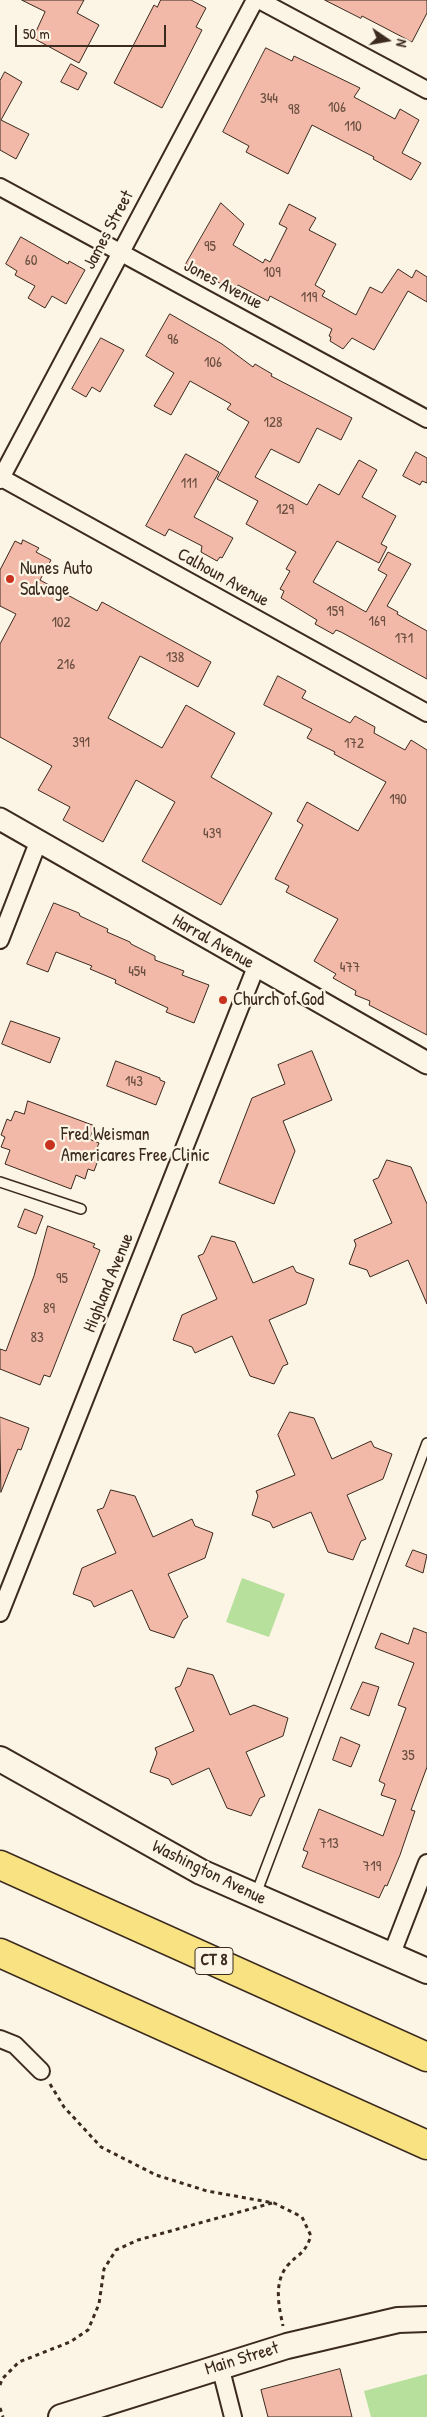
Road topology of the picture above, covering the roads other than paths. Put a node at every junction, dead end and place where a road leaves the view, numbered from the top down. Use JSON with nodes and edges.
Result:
{"nodes":[{"id":1,"x":255,"y":0,"type":"edge"},
{"id":2,"x":260,"y":0,"type":"edge"},
{"id":3,"x":427,"y":90,"type":"edge"},
{"id":4,"x":0,"y":187,"type":"edge"},
{"id":5,"x":120,"y":252,"type":"junction"},
{"id":6,"x":427,"y":419,"type":"edge"},
{"id":7,"x":0,"y":478,"type":"edge"},
{"id":8,"x":427,"y":713,"type":"edge"},
{"id":9,"x":0,"y":819,"type":"edge"},
{"id":10,"x":39,"y":840,"type":"junction"},
{"id":11,"x":0,"y":940,"type":"edge"},
{"id":12,"x":256,"y":967,"type":"junction"},
{"id":13,"x":427,"y":1063,"type":"edge"},
{"id":14,"x":0,"y":1182,"type":"edge"},
{"id":15,"x":81,"y":1209,"type":"dead end"},
{"id":16,"x":427,"y":1443,"type":"edge"},
{"id":17,"x":0,"y":1614,"type":"edge"},
{"id":18,"x":0,"y":1759,"type":"edge"},
{"id":19,"x":427,"y":1863,"type":"edge"},
{"id":20,"x":0,"y":1865,"type":"edge"},
{"id":21,"x":255,"y":1896,"type":"junction"},
{"id":22,"x":0,"y":1953,"type":"edge"},
{"id":23,"x":391,"y":1956,"type":"junction"},
{"id":24,"x":427,"y":1972,"type":"edge"},
{"id":25,"x":0,"y":2038,"type":"edge"},
{"id":26,"x":427,"y":2057,"type":"edge"},
{"id":27,"x":41,"y":2071,"type":"road end"},
{"id":28,"x":427,"y":2145,"type":"edge"},
{"id":29,"x":427,"y":2319,"type":"edge"},
{"id":30,"x":220,"y":2366,"type":"junction"},
{"id":31,"x":61,"y":2417,"type":"edge"},
{"id":32,"x":233,"y":2417,"type":"edge"}],
"edges":[{"from":1,"to":5,"type":"street","name":"James Street"},
{"from":2,"to":3,"type":"street"},
{"from":4,"to":5,"type":"street","name":"Jones Avenue"},
{"from":5,"to":6,"type":"street","name":"Jones Avenue"},
{"from":5,"to":7,"type":"street","name":"James Street"},
{"from":7,"to":8,"type":"street","name":"Calhoun Avenue"},
{"from":9,"to":10,"type":"street","name":"Harral Avenue"},
{"from":10,"to":11,"type":"street"},
{"from":10,"to":12,"type":"street","name":"Harral Avenue"},
{"from":12,"to":13,"type":"street","name":"Harral Avenue"},
{"from":12,"to":17,"type":"street","name":"Highland Avenue"},
{"from":14,"to":15,"type":"lane"},
{"from":16,"to":21,"type":"lane"},
{"from":18,"to":21,"type":"main road","name":"Washington Avenue"},
{"from":19,"to":23,"type":"street"},
{"from":20,"to":26,"type":"highway","number":"CT 8"},
{"from":21,"to":23,"type":"main road","name":"Washington Avenue"},
{"from":22,"to":28,"type":"highway"},
{"from":23,"to":24,"type":"main road","name":"Washington Avenue"},
{"from":25,"to":27,"type":"street"},
{"from":29,"to":30,"type":"main road","name":"Main Street"},
{"from":30,"to":31,"type":"main road","name":"Main Street"},
{"from":30,"to":32,"type":"street"}]}
